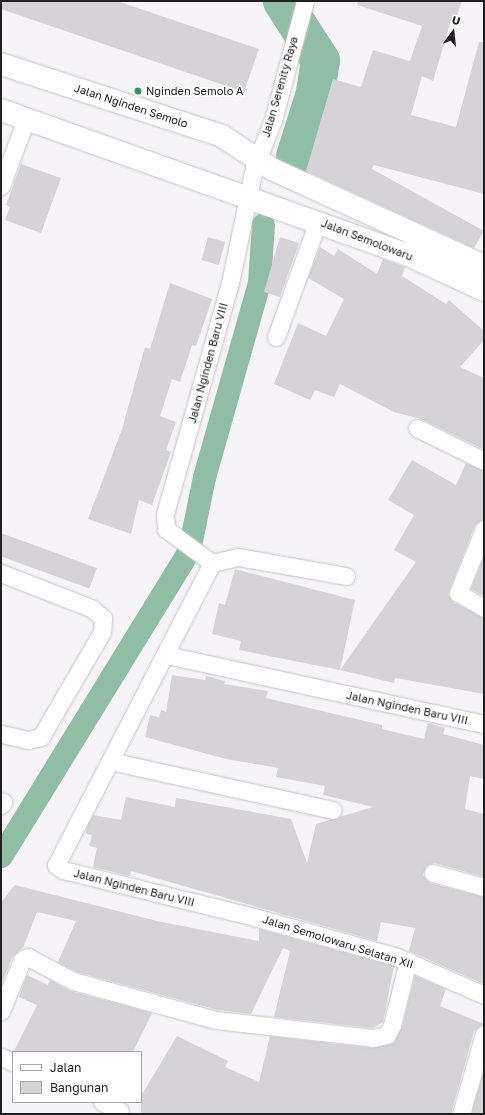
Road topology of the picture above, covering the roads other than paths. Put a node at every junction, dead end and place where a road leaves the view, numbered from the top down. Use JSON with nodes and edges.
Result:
{"nodes":[{"id":1,"x":305,"y":1,"type":"edge"},
{"id":2,"x":1,"y":64,"type":"edge"},
{"id":3,"x":1,"y":110,"type":"edge"},
{"id":4,"x":27,"y":117,"type":"junction"},
{"id":5,"x":256,"y":179,"type":"junction"},
{"id":6,"x":1,"y":186,"type":"edge"},
{"id":7,"x":318,"y":221,"type":"junction"},
{"id":8,"x":484,"y":266,"type":"edge"},
{"id":9,"x":484,"y":290,"type":"edge"},
{"id":10,"x":276,"y":337,"type":"dead end"},
{"id":11,"x":417,"y":428,"type":"dead end"},
{"id":12,"x":484,"y":461,"type":"edge"},
{"id":13,"x":484,"y":529,"type":"edge"},
{"id":14,"x":212,"y":563,"type":"junction"},
{"id":15,"x":1,"y":573,"type":"edge"},
{"id":16,"x":346,"y":576,"type":"dead end"},
{"id":17,"x":484,"y":608,"type":"edge"},
{"id":18,"x":167,"y":655,"type":"junction"},
{"id":19,"x":484,"y":724,"type":"edge"},
{"id":20,"x":1,"y":734,"type":"edge"},
{"id":21,"x":110,"y":761,"type":"junction"},
{"id":22,"x":333,"y":810,"type":"dead end"},
{"id":23,"x":433,"y":873,"type":"dead end"},
{"id":24,"x":484,"y":886,"type":"edge"},
{"id":25,"x":257,"y":918,"type":"joint"},
{"id":26,"x":408,"y":961,"type":"junction"},
{"id":27,"x":484,"y":995,"type":"edge"},
{"id":28,"x":1,"y":1011,"type":"edge"},
{"id":29,"x":484,"y":1034,"type":"edge"},
{"id":30,"x":1,"y":1057,"type":"edge"},
{"id":31,"x":12,"y":1062,"type":"edge"},
{"id":32,"x":104,"y":1103,"type":"edge"},
{"id":33,"x":120,"y":1111,"type":"dead end"},
{"id":34,"x":461,"y":1114,"type":"edge"}],
"edges":[{"from":1,"to":5,"type":"street","name":"Jalan Serenity Raya"},
{"from":2,"to":5,"type":"main road","name":"Jalan Nginden Semolo"},
{"from":3,"to":4,"type":"main road"},
{"from":4,"to":5,"type":"main road"},
{"from":4,"to":6,"type":"street"},
{"from":5,"to":7,"type":"main road","name":"Jalan Semolowaru"},
{"from":5,"to":8,"type":"main road"},
{"from":5,"to":14,"type":"street","name":"Jalan Nginden Baru VIII"},
{"from":7,"to":9,"type":"main road","name":"Jalan Semolowaru"},
{"from":7,"to":10,"type":"street"},
{"from":11,"to":12,"type":"street"},
{"from":13,"to":17,"type":"street"},
{"from":14,"to":16,"type":"street"},
{"from":14,"to":18,"type":"street","name":"Jalan Nginden Baru VIII"},
{"from":15,"to":20,"type":"street"},
{"from":18,"to":19,"type":"street","name":"Jalan Nginden Baru VIII"},
{"from":18,"to":21,"type":"street","name":"Jalan Nginden Baru VIII"},
{"from":21,"to":22,"type":"street"},
{"from":21,"to":25,"type":"street","name":"Jalan Nginden Baru VIII"},
{"from":23,"to":24,"type":"street"},
{"from":25,"to":26,"type":"street","name":"Jalan Semolowaru Selatan XII"},
{"from":26,"to":27,"type":"street","name":"Jalan Semolowaru Selatan XII"},
{"from":26,"to":28,"type":"street"},
{"from":29,"to":34,"type":"street"},
{"from":30,"to":31,"type":"street"},
{"from":32,"to":33,"type":"street"}]}
